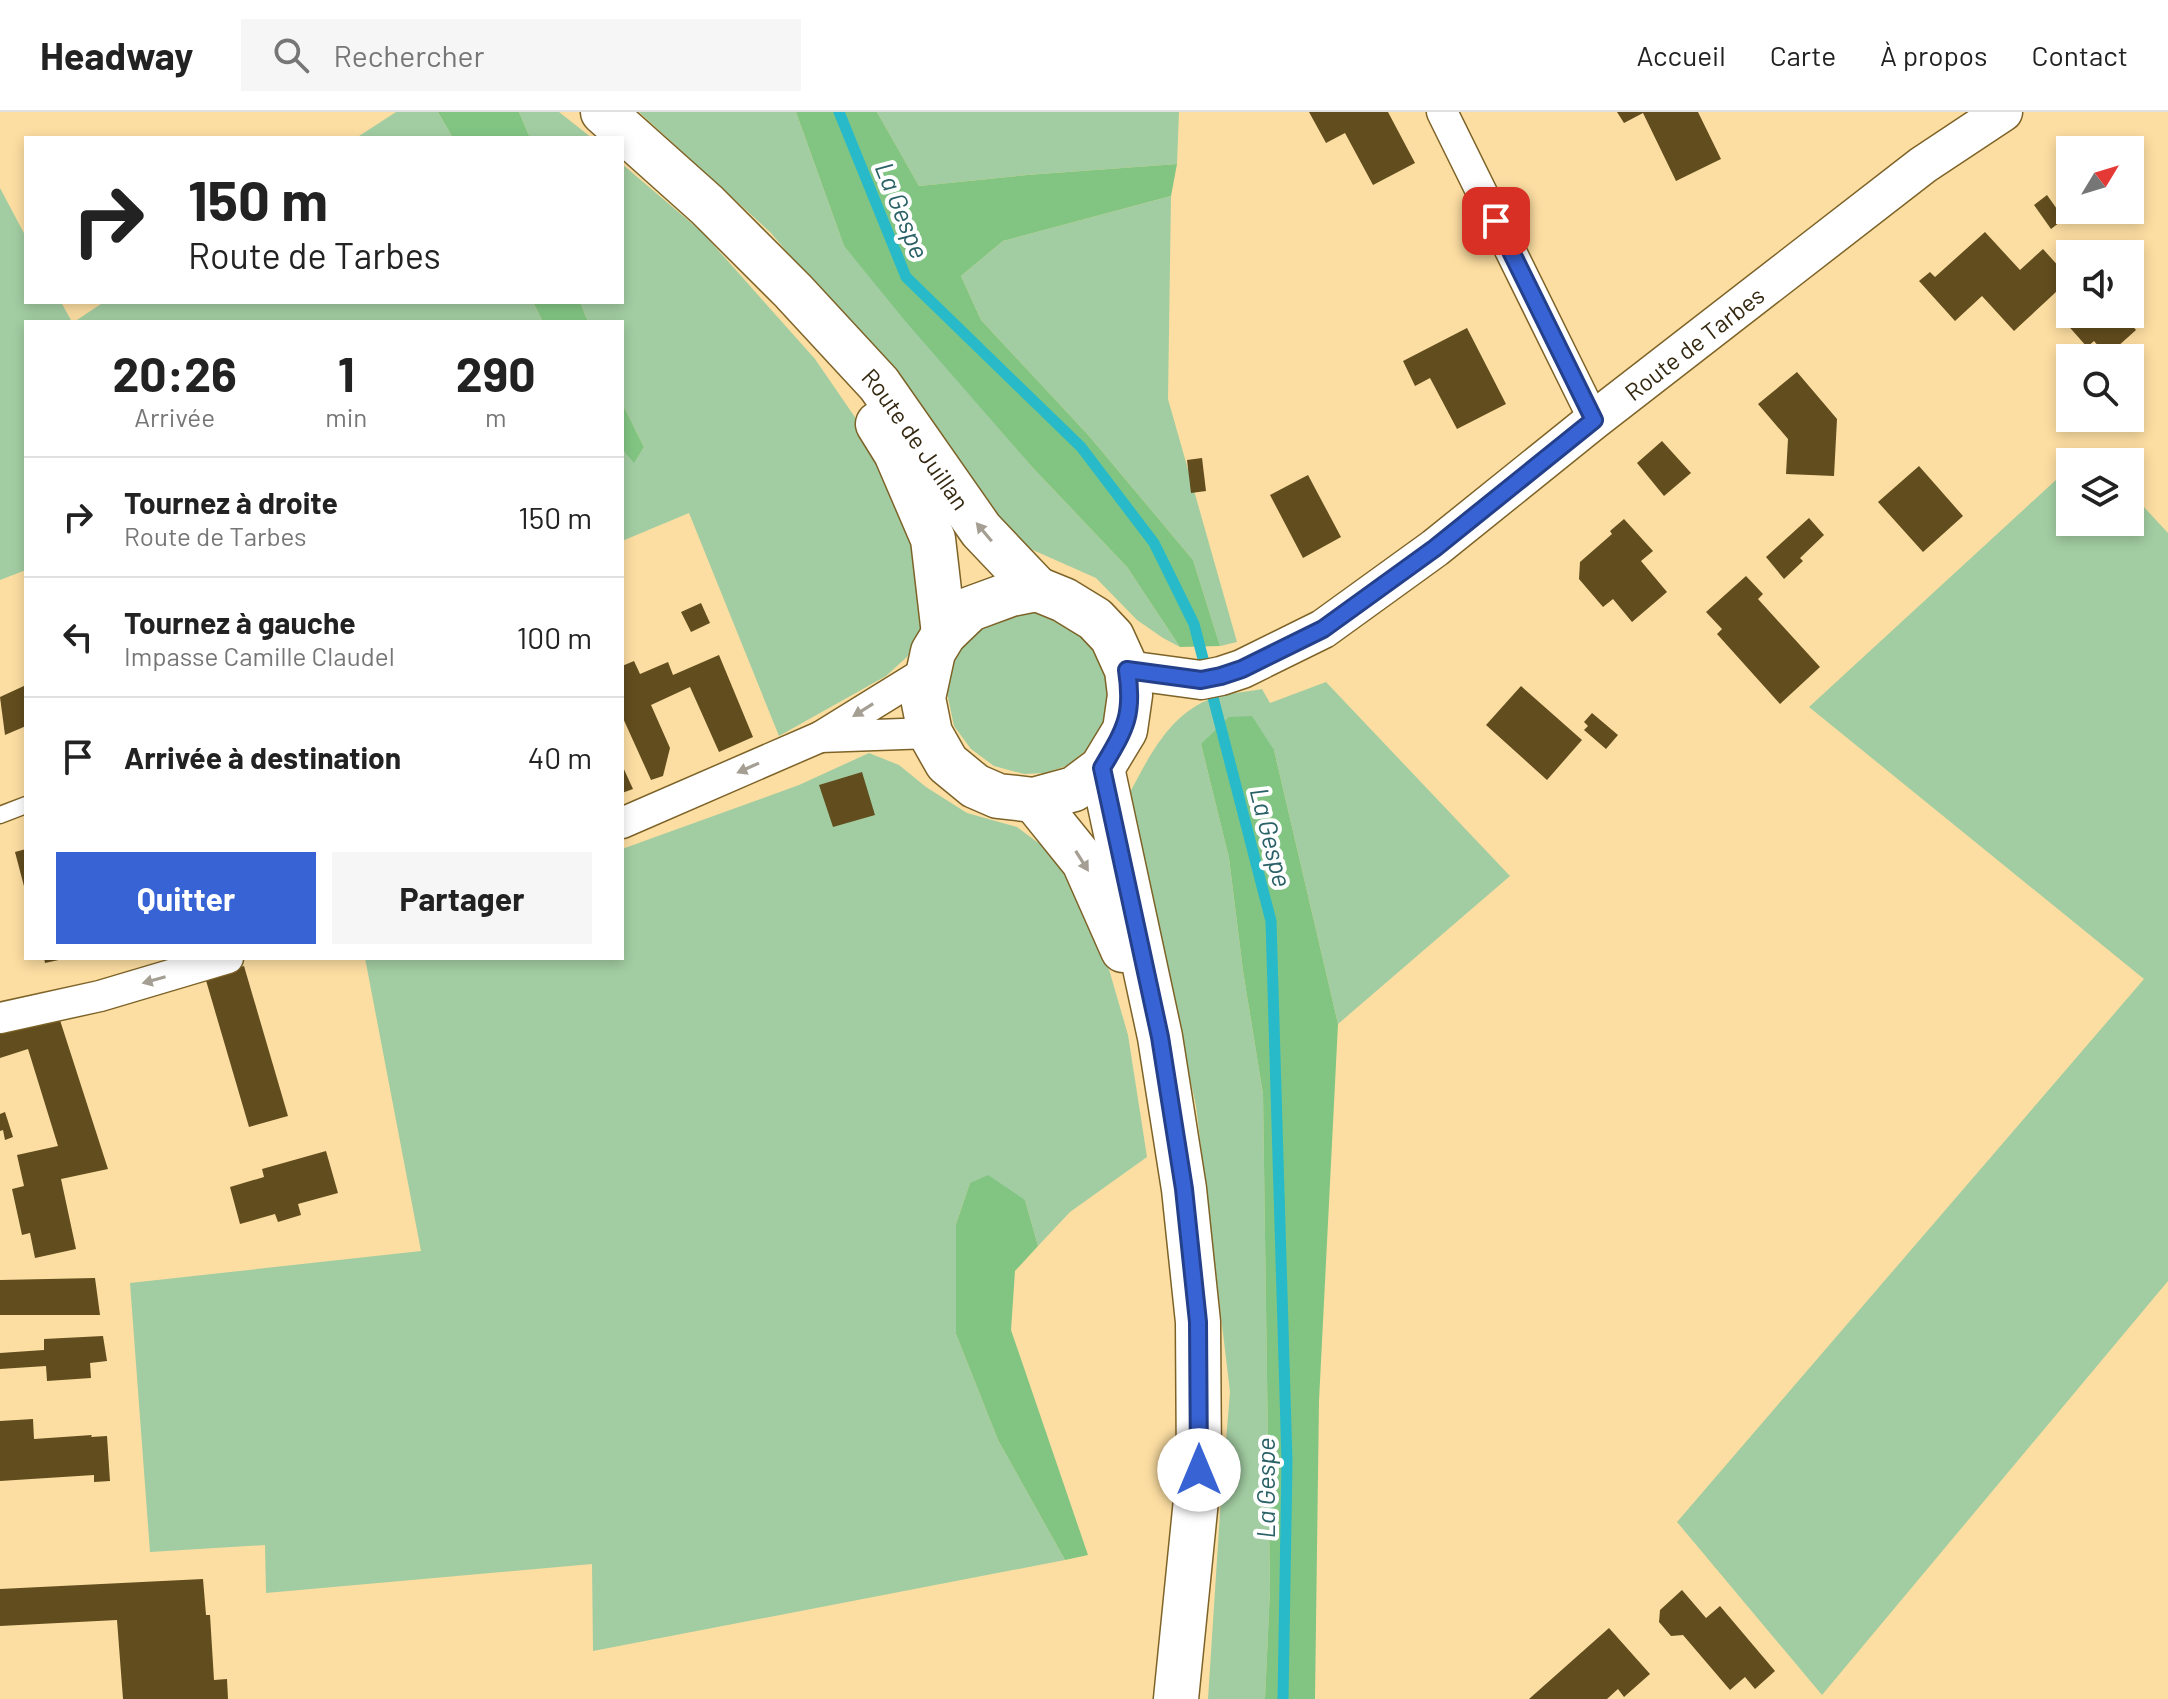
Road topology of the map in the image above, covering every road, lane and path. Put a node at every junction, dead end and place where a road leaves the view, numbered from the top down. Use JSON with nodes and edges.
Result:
{"nodes":[{"id":1,"x":603,"y":112,"type":"edge"},
{"id":2,"x":1442,"y":112,"type":"edge"},
{"id":3,"x":2003,"y":112,"type":"edge"},
{"id":4,"x":793,"y":291,"type":"junction"},
{"id":5,"x":1594,"y":420,"type":"junction"},
{"id":6,"x":1037,"y":589,"type":"junction"},
{"id":7,"x":937,"y":652,"type":"junction"},
{"id":8,"x":1127,"y":670,"type":"junction"},
{"id":9,"x":930,"y":733,"type":"junction"},
{"id":10,"x":820,"y":737,"type":"junction"},
{"id":11,"x":1102,"y":768,"type":"junction"},
{"id":12,"x":1034,"y":800,"type":"junction"},
{"id":13,"x":24,"y":806,"type":"edge"},
{"id":14,"x":0,"y":815,"type":"edge"},
{"id":15,"x":624,"y":822,"type":"edge"},
{"id":16,"x":221,"y":960,"type":"edge"},
{"id":17,"x":0,"y":1018,"type":"edge"},
{"id":18,"x":1160,"y":1037,"type":"junction"},
{"id":19,"x":1176,"y":1699,"type":"edge"}],
"edges":[{"from":1,"to":4,"type":"main road","name":"Route de Juillan"},
{"from":2,"to":5,"type":"street"},
{"from":3,"to":5,"type":"street","name":"Route de Tarbes"},
{"from":6,"to":4,"type":"main road","name":"Route de Juillan","one_way":true},
{"from":4,"to":7,"type":"main road","name":"Route de Juillan"},
{"from":5,"to":8,"type":"street","name":"Route de Tarbes"},
{"from":6,"to":7,"type":"main road"},
{"from":6,"to":8,"type":"main road"},
{"from":7,"to":9,"type":"main road"},
{"from":7,"to":10,"type":"street","one_way":true},
{"from":8,"to":11,"type":"main road"},
{"from":9,"to":10,"type":"street"},
{"from":9,"to":12,"type":"main road"},
{"from":10,"to":15,"type":"street","one_way":true},
{"from":11,"to":12,"type":"main road"},
{"from":11,"to":18,"type":"main road"},
{"from":12,"to":18,"type":"main road","one_way":true},
{"from":13,"to":14,"type":"lane"},
{"from":16,"to":17,"type":"street","one_way":true},
{"from":18,"to":19,"type":"main road"}]}
